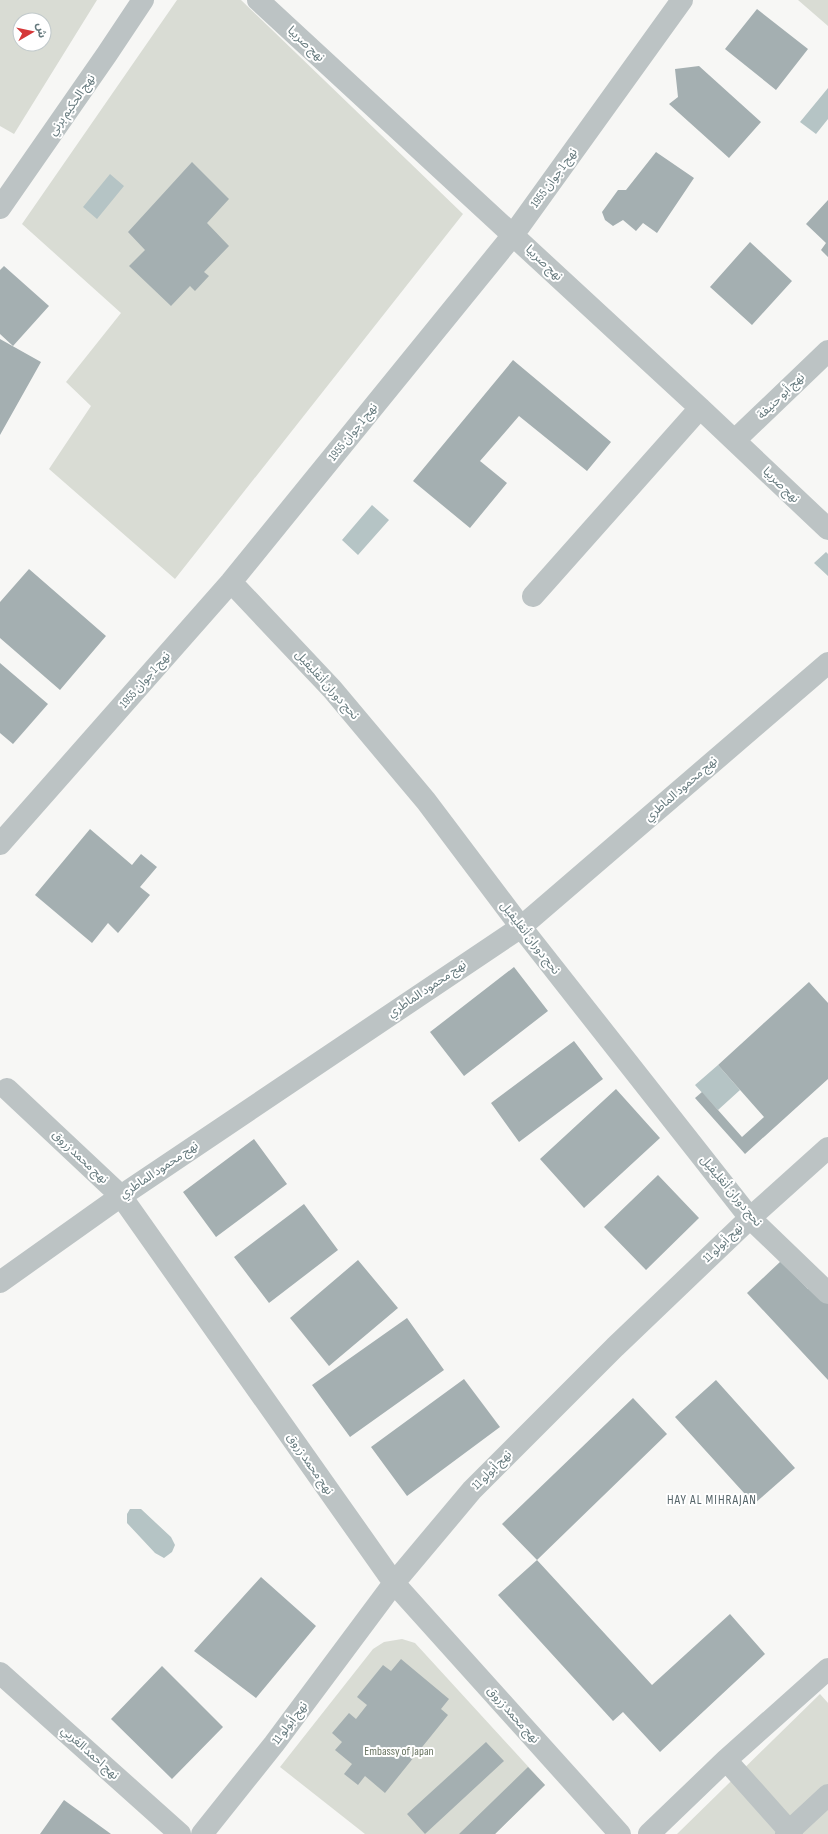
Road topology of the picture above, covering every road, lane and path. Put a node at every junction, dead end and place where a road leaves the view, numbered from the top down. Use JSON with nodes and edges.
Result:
{"nodes":[{"id":1,"x":143,"y":0,"type":"edge"},
{"id":2,"x":258,"y":0,"type":"edge"},
{"id":3,"x":682,"y":0,"type":"edge"},
{"id":4,"x":0,"y":208,"type":"edge"},
{"id":5,"x":513,"y":234,"type":"junction"},
{"id":6,"x":828,"y":351,"type":"edge"},
{"id":7,"x":700,"y":408,"type":"junction"},
{"id":8,"x":735,"y":440,"type":"junction"},
{"id":9,"x":828,"y":529,"type":"edge"},
{"id":10,"x":231,"y":582,"type":"junction"},
{"id":11,"x":533,"y":596,"type":"dead end"},
{"id":12,"x":828,"y":662,"type":"edge"},
{"id":13,"x":0,"y":844,"type":"edge"},
{"id":14,"x":520,"y":927,"type":"junction"},
{"id":15,"x":7,"y":1089,"type":"dead end"},
{"id":16,"x":828,"y":1148,"type":"edge"},
{"id":17,"x":121,"y":1196,"type":"junction"},
{"id":18,"x":750,"y":1218,"type":"junction"},
{"id":19,"x":0,"y":1282,"type":"edge"},
{"id":20,"x":828,"y":1293,"type":"edge"},
{"id":21,"x":394,"y":1583,"type":"junction"},
{"id":22,"x":828,"y":1669,"type":"edge"},
{"id":23,"x":0,"y":1673,"type":"edge"},
{"id":24,"x":726,"y":1760,"type":"junction"},
{"id":25,"x":828,"y":1795,"type":"edge"},
{"id":26,"x":789,"y":1833,"type":"edge"},
{"id":27,"x":180,"y":1834,"type":"edge"},
{"id":28,"x":202,"y":1834,"type":"edge"},
{"id":29,"x":620,"y":1834,"type":"edge"},
{"id":30,"x":649,"y":1834,"type":"edge"}],
"edges":[{"from":1,"to":4,"type":"street","name":"نهج الحكيم برني"},
{"from":2,"to":5,"type":"street","name":"نهج صربيا"},
{"from":3,"to":5,"type":"street","name":"نهج 1 جوان 1955"},
{"from":5,"to":7,"type":"street","name":"نهج صربيا"},
{"from":5,"to":10,"type":"street","name":"نهج 1 جوان 1955"},
{"from":6,"to":8,"type":"street","name":"نهج أبو حنيفة"},
{"from":7,"to":8,"type":"street","name":"نهج صربيا"},
{"from":7,"to":11,"type":"street"},
{"from":8,"to":9,"type":"street","name":"نهج صربيا"},
{"from":10,"to":13,"type":"street","name":"نهج 1 جوان 1955"},
{"from":10,"to":14,"type":"street","name":"نحج دوران أنغليفيل"},
{"from":12,"to":14,"type":"street","name":"نهج محمود الماطري"},
{"from":14,"to":17,"type":"street","name":"نهج محمود الماطري"},
{"from":14,"to":18,"type":"street","name":"نحج دوران أنغليفيل"},
{"from":15,"to":17,"type":"street","name":"نهج محمد زروق"},
{"from":16,"to":18,"type":"street","name":"نهج أبولو 11"},
{"from":17,"to":19,"type":"street","name":"نهج محمود الماطري"},
{"from":17,"to":21,"type":"street","name":"نهج محمد زروق"},
{"from":18,"to":20,"type":"street","name":"نحج دوران أنغليفيل"},
{"from":18,"to":21,"type":"street","name":"نهج أبولو 11"},
{"from":21,"to":28,"type":"street","name":"نهج أبولو 11"},
{"from":21,"to":29,"type":"street","name":"نهج محمد زروق"},
{"from":22,"to":24,"type":"street"},
{"from":23,"to":27,"type":"street","name":"نهج احمد الغربي"},
{"from":24,"to":26,"type":"street"},
{"from":24,"to":30,"type":"street"},
{"from":25,"to":26,"type":"street"}]}
